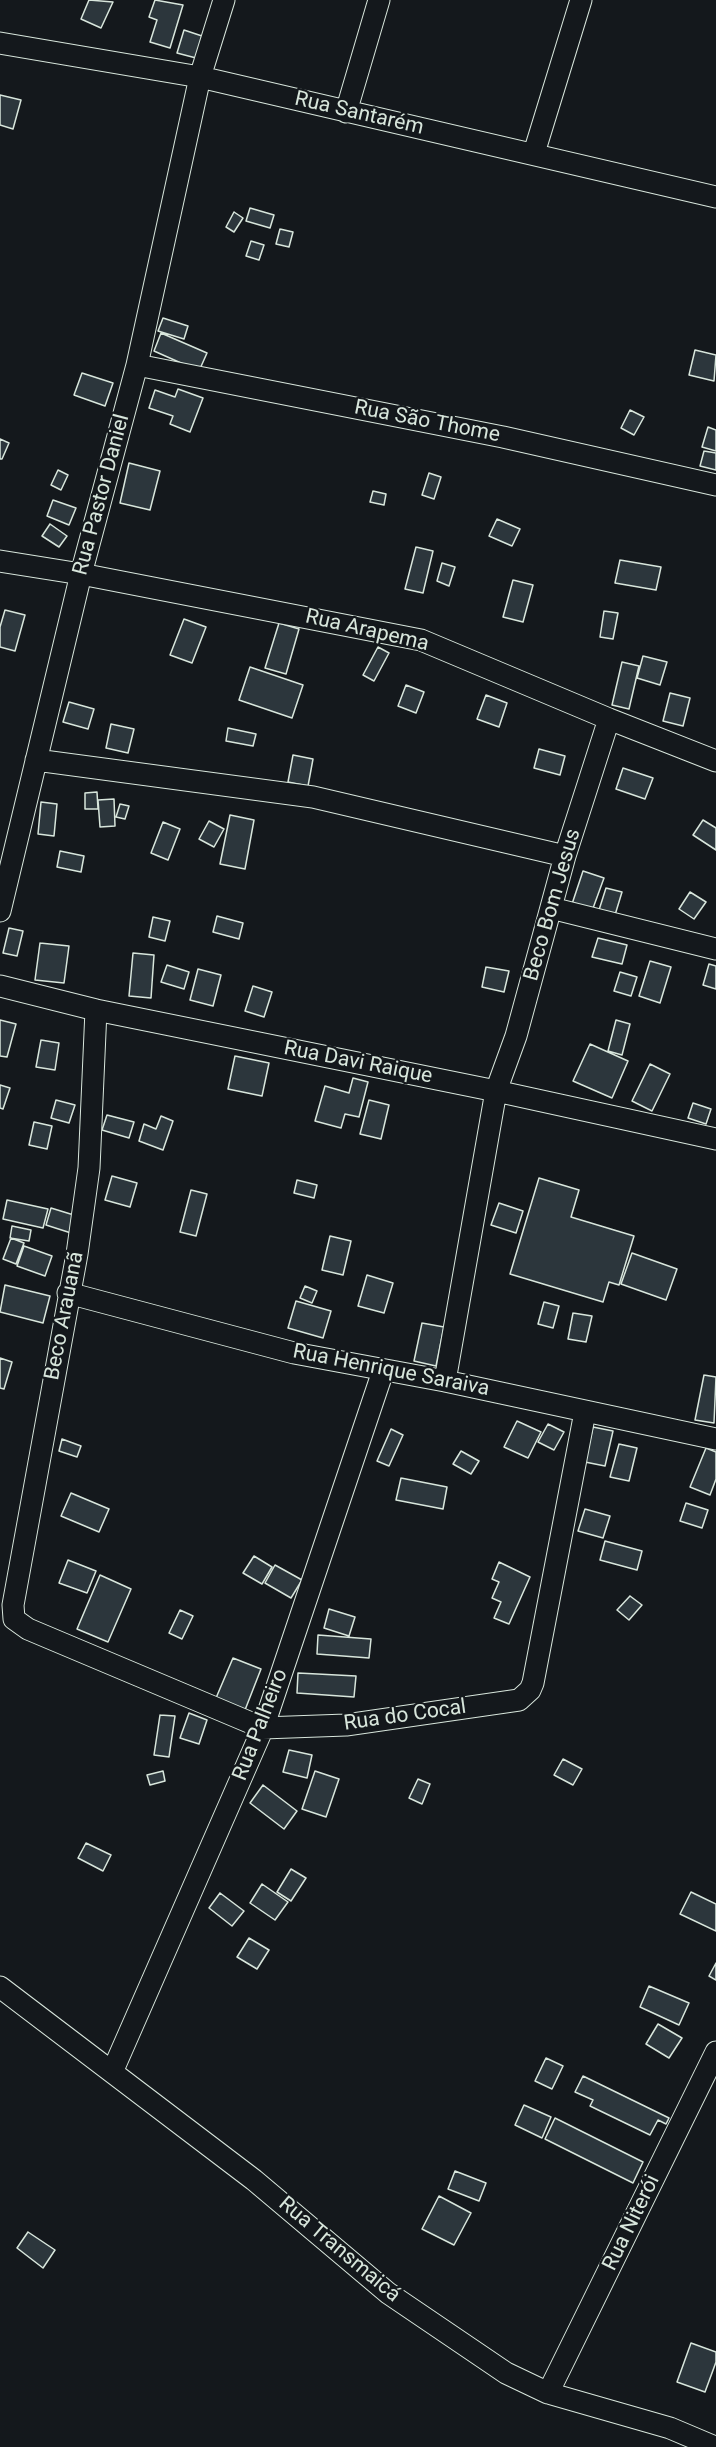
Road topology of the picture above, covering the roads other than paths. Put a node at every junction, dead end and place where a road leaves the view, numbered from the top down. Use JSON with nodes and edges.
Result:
{"nodes":[{"id":1,"x":224,"y":0,"type":"edge"},
{"id":2,"x":379,"y":0,"type":"edge"},
{"id":3,"x":581,"y":0,"type":"edge"},
{"id":4,"x":0,"y":43,"type":"edge"},
{"id":5,"x":200,"y":77,"type":"junction"},
{"id":6,"x":346,"y":112,"type":"junction"},
{"id":7,"x":534,"y":153,"type":"junction"},
{"id":8,"x":716,"y":196,"type":"edge"},
{"id":9,"x":137,"y":365,"type":"junction"},
{"id":10,"x":716,"y":485,"type":"edge"},
{"id":11,"x":0,"y":561,"type":"edge"},
{"id":12,"x":81,"y":574,"type":"junction"},
{"id":13,"x":609,"y":719,"type":"junction"},
{"id":14,"x":36,"y":760,"type":"junction"},
{"id":15,"x":716,"y":761,"type":"edge"},
{"id":16,"x":565,"y":856,"type":"junction"},
{"id":17,"x":551,"y":908,"type":"junction"},
{"id":18,"x":0,"y":911,"type":"edge"},
{"id":19,"x":716,"y":949,"type":"edge"},
{"id":20,"x":0,"y":986,"type":"edge"},
{"id":21,"x":96,"y":1010,"type":"junction"},
{"id":22,"x":496,"y":1090,"type":"junction"},
{"id":23,"x":716,"y":1139,"type":"edge"},
{"id":24,"x":68,"y":1293,"type":"junction"},
{"id":25,"x":383,"y":1371,"type":"junction"},
{"id":26,"x":445,"y":1381,"type":"junction"},
{"id":27,"x":585,"y":1412,"type":"junction"},
{"id":28,"x":716,"y":1439,"type":"edge"},
{"id":29,"x":14,"y":1619,"type":"joint"},
{"id":30,"x":263,"y":1728,"type":"junction"},
{"id":31,"x":0,"y":1987,"type":"edge"},
{"id":32,"x":716,"y":2052,"type":"edge"},
{"id":33,"x":113,"y":2070,"type":"junction"},
{"id":34,"x":548,"y":2393,"type":"junction"},
{"id":35,"x":715,"y":2447,"type":"edge"}],
"edges":[{"from":1,"to":5,"type":"street","name":"Rua Pastor Daniel"},
{"from":2,"to":6,"type":"street"},
{"from":3,"to":7,"type":"street"},
{"from":4,"to":5,"type":"street","name":"Rua Santarém"},
{"from":5,"to":6,"type":"street","name":"Rua Santarém"},
{"from":5,"to":9,"type":"street","name":"Rua Pastor Daniel"},
{"from":6,"to":7,"type":"street","name":"Rua Santarém"},
{"from":7,"to":8,"type":"street","name":"Rua Santarém"},
{"from":9,"to":10,"type":"street","name":"Rua São Thome"},
{"from":9,"to":12,"type":"street","name":"Rua Pastor Daniel"},
{"from":11,"to":12,"type":"street","name":"Rua Arapema"},
{"from":12,"to":13,"type":"street","name":"Rua Arapema"},
{"from":12,"to":14,"type":"street","name":"Rua Pastor Daniel"},
{"from":13,"to":15,"type":"street","name":"Rua Arapema"},
{"from":13,"to":16,"type":"street","name":"Beco Bom Jesus"},
{"from":14,"to":16,"type":"street"},
{"from":14,"to":18,"type":"street","name":"Rua Pastor Daniel"},
{"from":16,"to":17,"type":"street","name":"Beco Bom Jesus"},
{"from":17,"to":19,"type":"street"},
{"from":17,"to":22,"type":"street","name":"Beco Bom Jesus"},
{"from":20,"to":21,"type":"street","name":"Rua Davi Raique"},
{"from":21,"to":22,"type":"street","name":"Rua Davi Raique"},
{"from":21,"to":24,"type":"street","name":"Beco Arauanã"},
{"from":22,"to":23,"type":"street","name":"Rua Davi Raique"},
{"from":22,"to":26,"type":"street","name":"Beco Bom Jesus"},
{"from":24,"to":25,"type":"street","name":"Rua Henrique Saraiva"},
{"from":24,"to":29,"type":"street","name":"Beco Arauanã"},
{"from":25,"to":26,"type":"street","name":"Rua Henrique Saraiva"},
{"from":25,"to":30,"type":"street","name":"Rua Palheiro"},
{"from":26,"to":27,"type":"street","name":"Rua Henrique Saraiva"},
{"from":27,"to":28,"type":"street","name":"Rua Henrique Saraiva"},
{"from":27,"to":30,"type":"street","name":"Rua do Cocal"},
{"from":29,"to":30,"type":"street","name":"Rua do Cocal"},
{"from":30,"to":33,"type":"street","name":"Rua Palheiro"},
{"from":31,"to":33,"type":"street","name":"Rua Transmaicá"},
{"from":32,"to":34,"type":"street","name":"Rua Niterói"},
{"from":33,"to":34,"type":"street","name":"Rua Transmaicá"},
{"from":34,"to":35,"type":"street","name":"Rua Transmaicá"}]}
